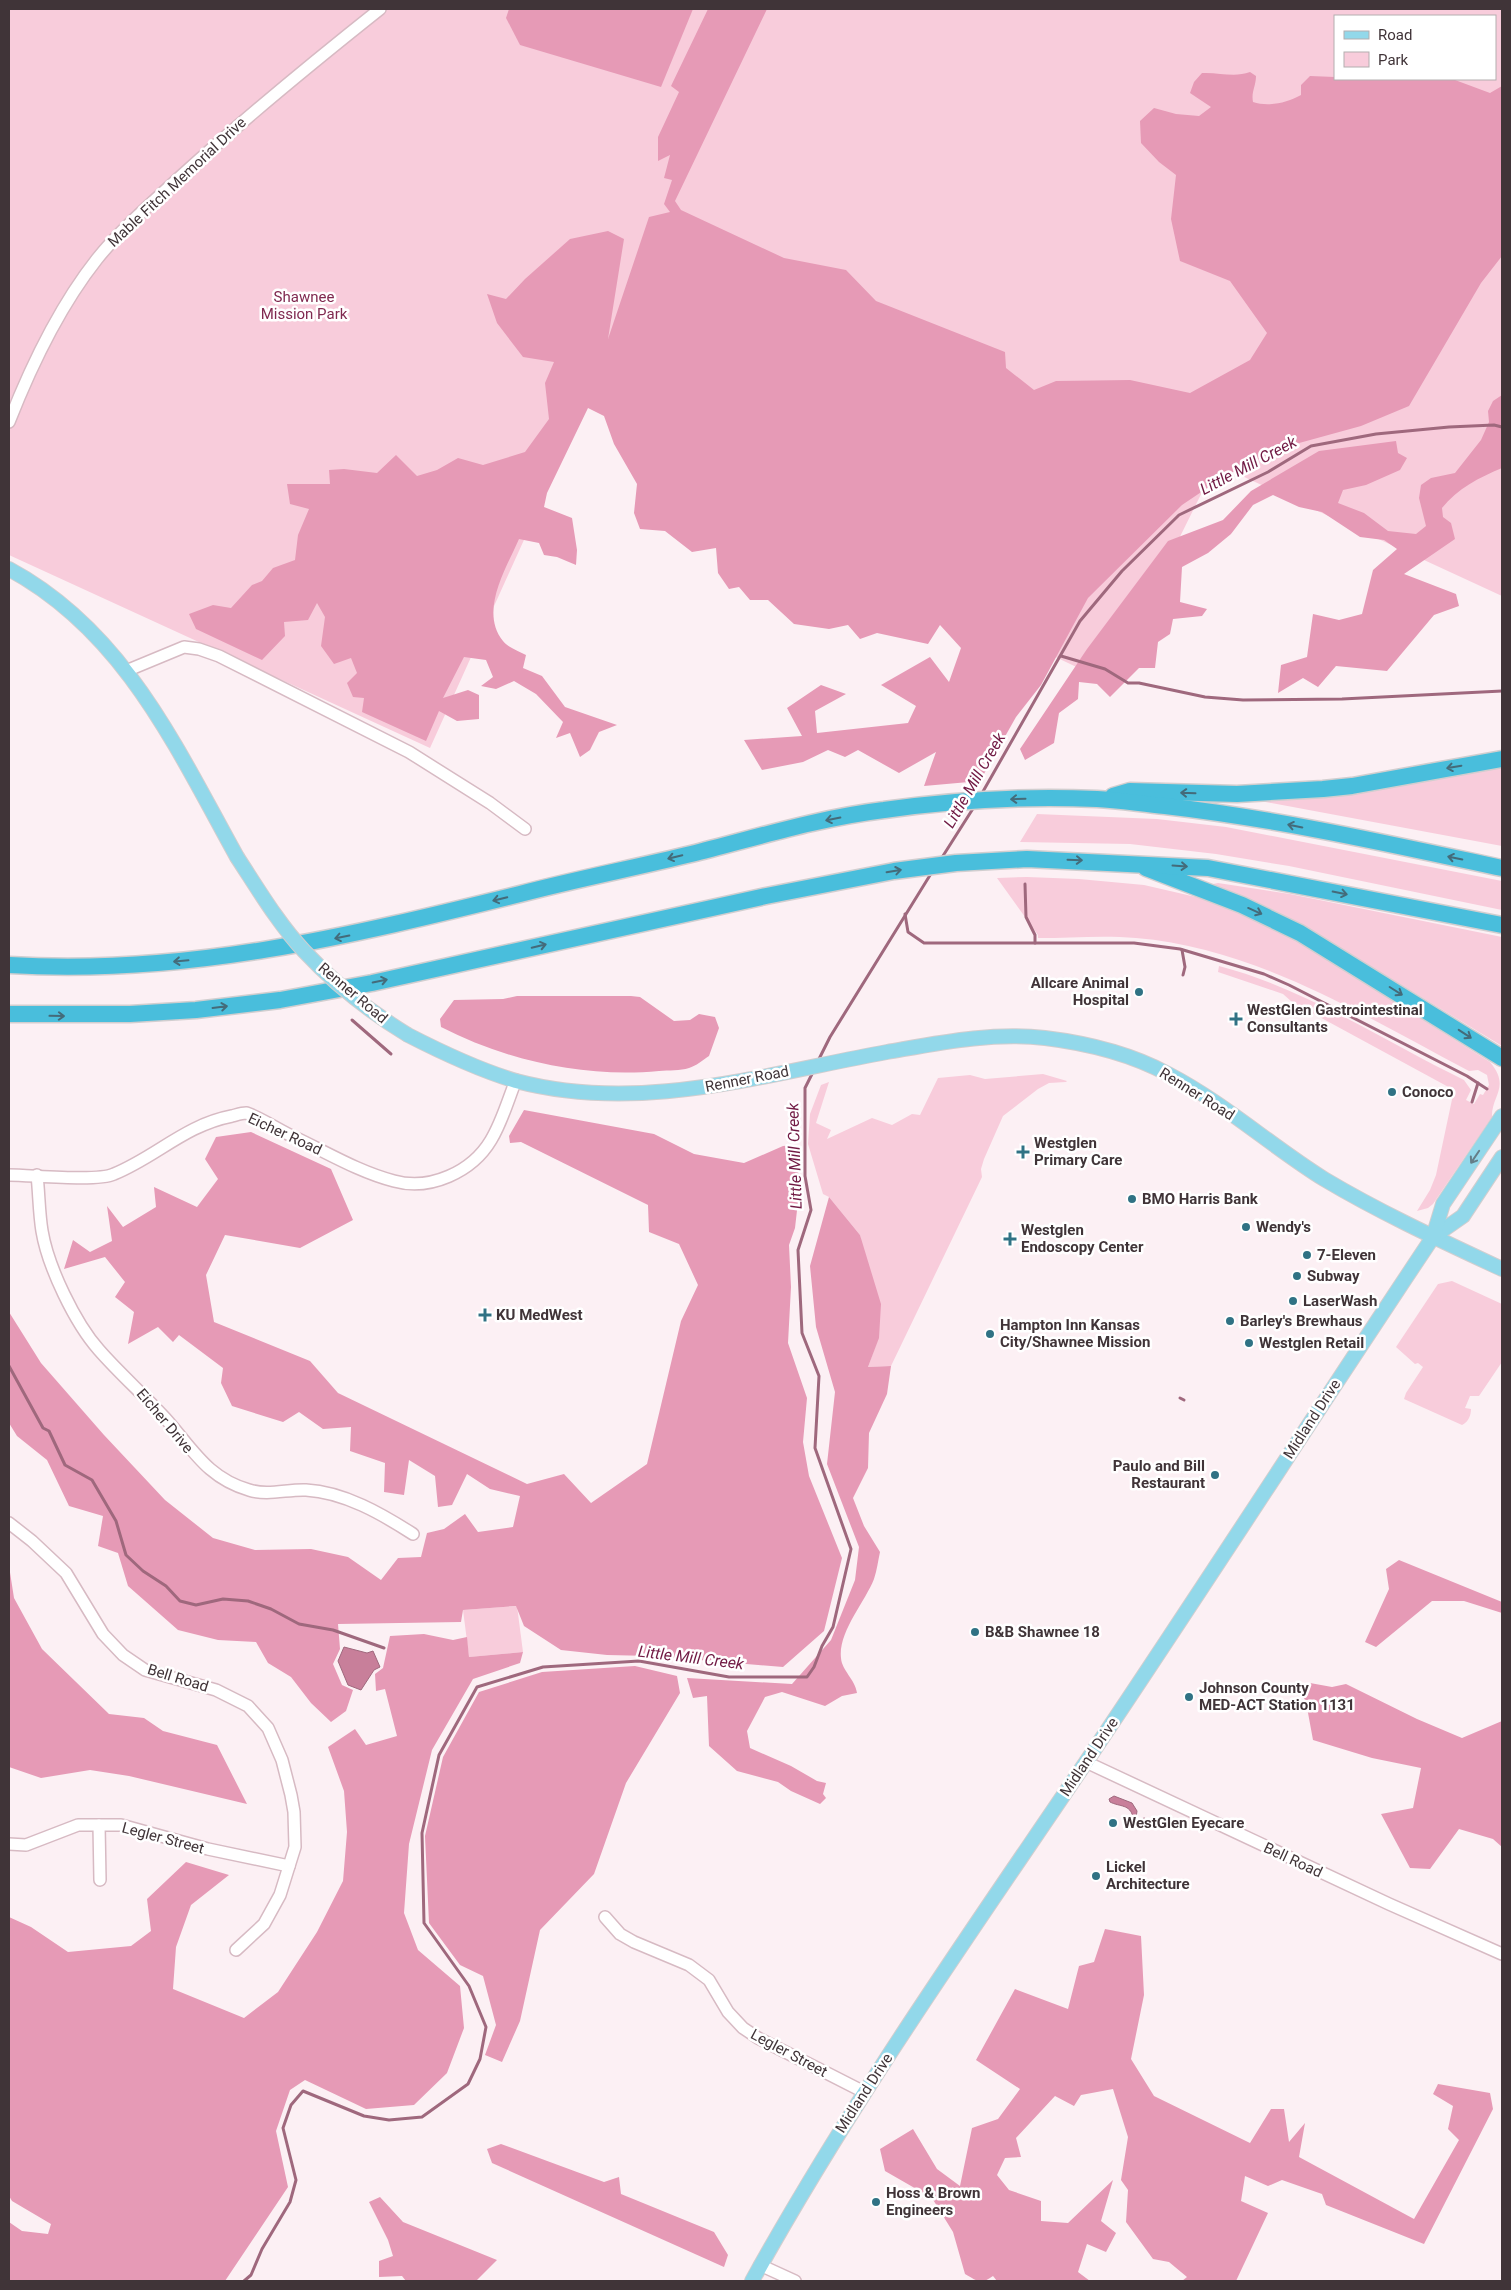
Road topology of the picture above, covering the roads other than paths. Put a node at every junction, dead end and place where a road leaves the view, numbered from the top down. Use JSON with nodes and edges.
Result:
{"nodes":[{"id":1,"x":380,"y":9,"type":"edge"},
{"id":2,"x":9,"y":422,"type":"edge"},
{"id":3,"x":9,"y":569,"type":"edge"},
{"id":4,"x":126,"y":670,"type":"junction"},
{"id":5,"x":1502,"y":759,"type":"edge"},
{"id":6,"x":1100,"y":799,"type":"junction"},
{"id":7,"x":524,"y":829,"type":"dead end"},
{"id":8,"x":1132,"y":863,"type":"junction"},
{"id":9,"x":1502,"y":868,"type":"edge"},
{"id":10,"x":1502,"y":924,"type":"edge"},
{"id":11,"x":9,"y":964,"type":"edge"},
{"id":12,"x":9,"y":1014,"type":"edge"},
{"id":13,"x":1502,"y":1058,"type":"edge"},
{"id":14,"x":516,"y":1080,"type":"junction"},
{"id":15,"x":1502,"y":1116,"type":"edge"},
{"id":16,"x":1502,"y":1157,"type":"edge"},
{"id":17,"x":9,"y":1175,"type":"edge"},
{"id":18,"x":37,"y":1175,"type":"junction"},
{"id":19,"x":1433,"y":1236,"type":"junction"},
{"id":20,"x":1502,"y":1269,"type":"edge"},
{"id":21,"x":9,"y":1523,"type":"edge"},
{"id":22,"x":413,"y":1534,"type":"dead end"},
{"id":23,"x":1086,"y":1762,"type":"junction"},
{"id":24,"x":99,"y":1825,"type":"junction"},
{"id":25,"x":9,"y":1844,"type":"edge"},
{"id":26,"x":289,"y":1866,"type":"junction"},
{"id":27,"x":100,"y":1880,"type":"dead end"},
{"id":28,"x":605,"y":1918,"type":"dead end"},
{"id":29,"x":236,"y":1950,"type":"dead end"},
{"id":30,"x":1502,"y":1954,"type":"edge"},
{"id":31,"x":864,"y":2092,"type":"junction"},
{"id":32,"x":760,"y":2265,"type":"junction"},
{"id":33,"x":752,"y":2281,"type":"edge"},
{"id":34,"x":795,"y":2281,"type":"edge"}],
"edges":[{"from":1,"to":2,"type":"street","name":"Mable Fitch Memorial Drive"},
{"from":3,"to":4,"type":"main road","name":"Renner Road"},
{"from":4,"to":7,"type":"street"},
{"from":4,"to":14,"type":"main road","name":"Renner Road","bridge":true},
{"from":5,"to":6,"type":"highway","one_way":true},
{"from":9,"to":6,"type":"highway","one_way":true},
{"from":6,"to":11,"type":"highway","one_way":true},
{"from":8,"to":10,"type":"highway","one_way":true},
{"from":12,"to":8,"type":"highway","one_way":true},
{"from":8,"to":13,"type":"highway","one_way":true},
{"from":14,"to":18,"type":"street","name":"Eicher Road"},
{"from":14,"to":19,"type":"main road","name":"Renner Road"},
{"from":15,"to":19,"type":"main road","name":"Midland Drive","one_way":true},
{"from":16,"to":19,"type":"main road","name":"Midland Drive"},
{"from":17,"to":18,"type":"street","name":"Eicher Road"},
{"from":18,"to":22,"type":"street","name":"Eicher Drive"},
{"from":19,"to":20,"type":"main road","name":"Renner Road"},
{"from":19,"to":23,"type":"main road","name":"Midland Drive"},
{"from":21,"to":26,"type":"street","name":"Bell Road"},
{"from":23,"to":30,"type":"street","name":"Bell Road"},
{"from":23,"to":31,"type":"main road","name":"Midland Drive"},
{"from":24,"to":25,"type":"street","name":"Legler Street"},
{"from":24,"to":26,"type":"street","name":"Legler Street"},
{"from":24,"to":27,"type":"street"},
{"from":26,"to":29,"type":"street","name":"Bell Road"},
{"from":28,"to":31,"type":"street","name":"Legler Street"},
{"from":31,"to":32,"type":"main road","name":"Midland Drive"},
{"from":32,"to":33,"type":"main road","name":"Midland Drive"},
{"from":32,"to":34,"type":"street"}]}
